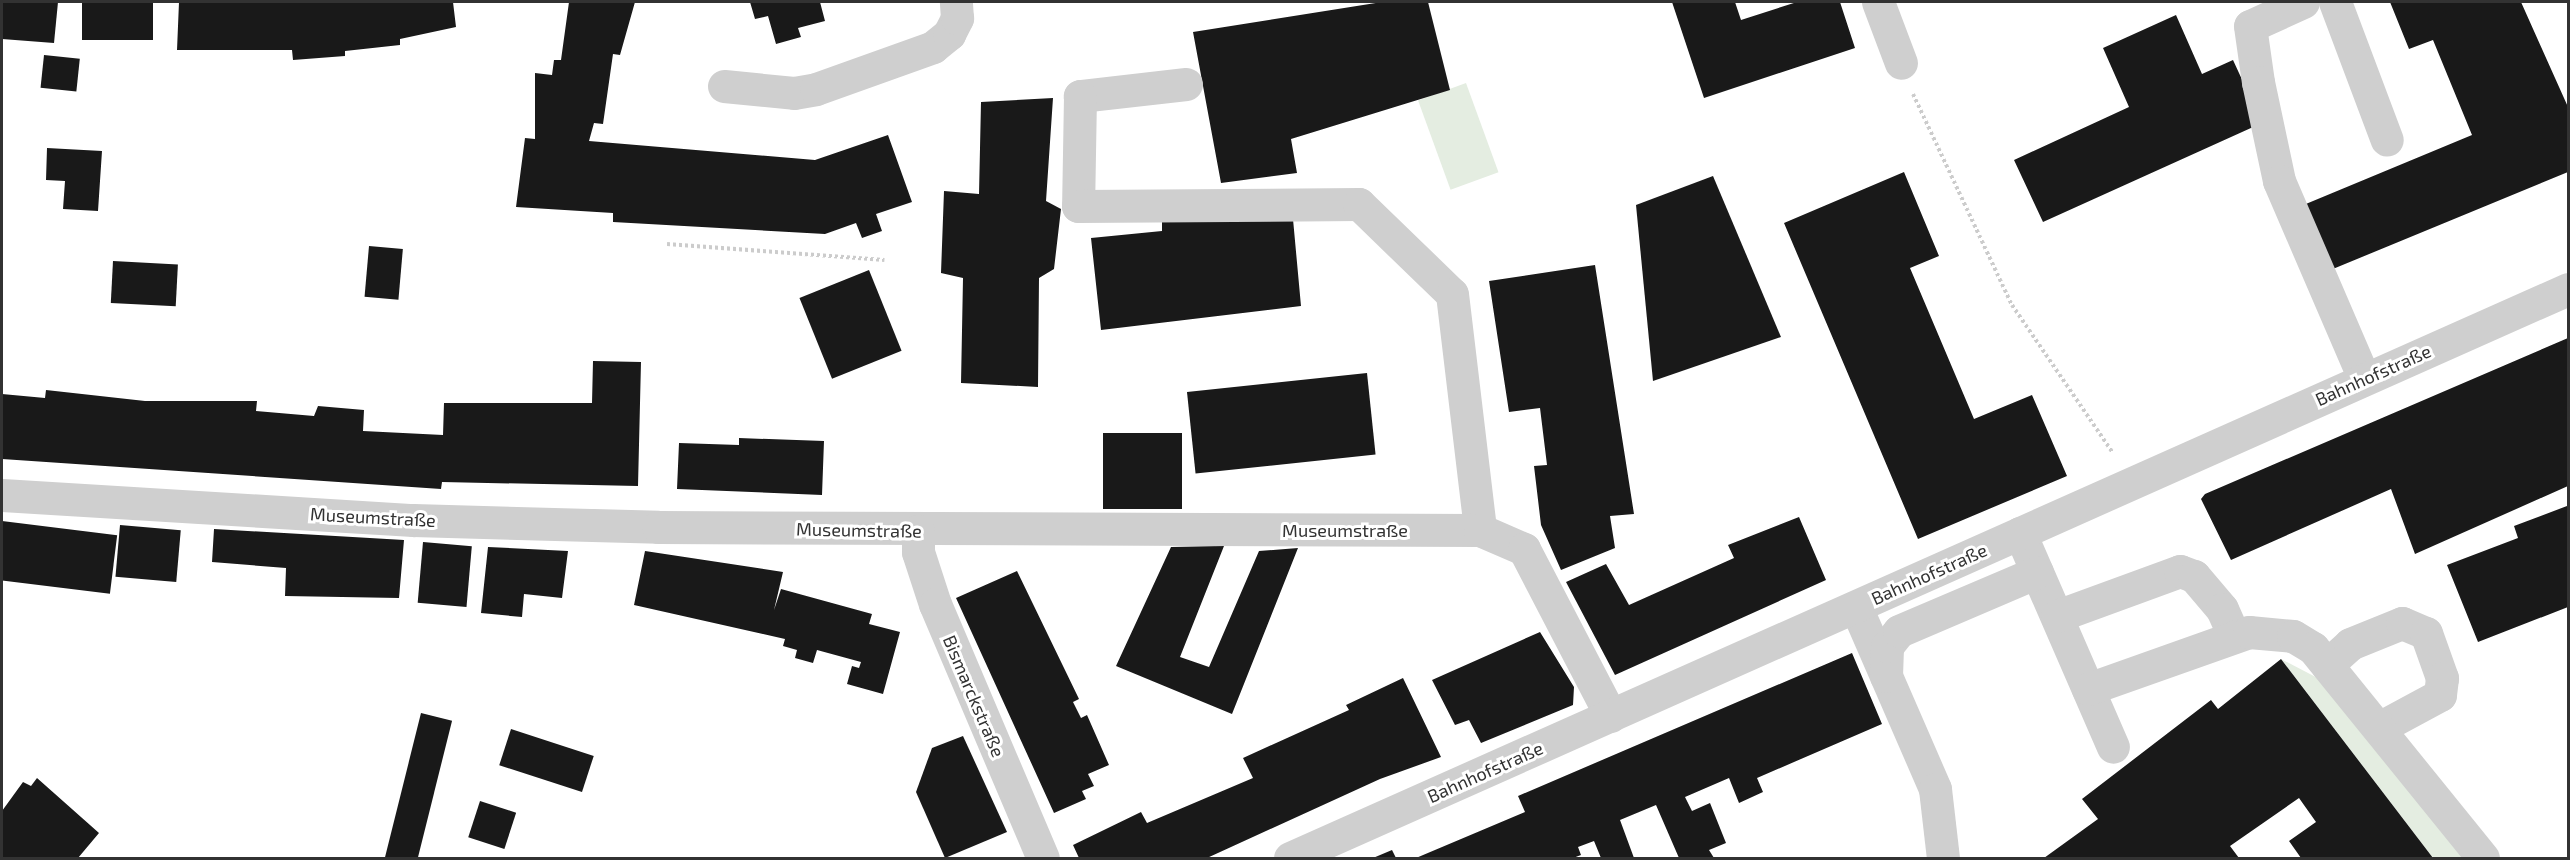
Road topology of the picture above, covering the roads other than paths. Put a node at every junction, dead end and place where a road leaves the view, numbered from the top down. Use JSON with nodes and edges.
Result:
{"nodes":[{"id":1,"x":956,"y":2,"type":"edge"},
{"id":2,"x":1878,"y":2,"type":"edge"},
{"id":3,"x":2303,"y":2,"type":"edge"},
{"id":4,"x":2335,"y":2,"type":"edge"},
{"id":5,"x":1901,"y":63,"type":"road end"},
{"id":6,"x":1186,"y":84,"type":"dead end"},
{"id":7,"x":724,"y":86,"type":"dead end"},
{"id":8,"x":2387,"y":140,"type":"dead end"},
{"id":9,"x":2568,"y":289,"type":"edge"},
{"id":10,"x":2364,"y":378,"type":"junction"},
{"id":11,"x":2,"y":495,"type":"edge"},
{"id":12,"x":1480,"y":530,"type":"junction"},
{"id":13,"x":918,"y":531,"type":"junction"},
{"id":14,"x":2020,"y":533,"type":"junction"},
{"id":15,"x":2037,"y":572,"type":"junction"},
{"id":16,"x":1894,"y":590,"type":"junction"},
{"id":17,"x":1856,"y":607,"type":"junction"},
{"id":18,"x":2065,"y":612,"type":"junction"},
{"id":19,"x":1910,"y":626,"type":"junction"},
{"id":20,"x":2234,"y":636,"type":"junction"},
{"id":21,"x":2327,"y":664,"type":"junction"},
{"id":22,"x":1886,"y":676,"type":"junction"},
{"id":23,"x":2088,"y":689,"type":"junction"},
{"id":24,"x":1611,"y":716,"type":"junction"},
{"id":25,"x":2379,"y":728,"type":"junction"},
{"id":26,"x":2113,"y":747,"type":"dead end"},
{"id":27,"x":1043,"y":858,"type":"edge"},
{"id":28,"x":1290,"y":858,"type":"edge"},
{"id":29,"x":1943,"y":858,"type":"edge"},
{"id":30,"x":2483,"y":858,"type":"edge"}],
"edges":[{"from":1,"to":7,"type":"street"},
{"from":2,"to":5,"type":"street"},
{"from":3,"to":10,"type":"street"},
{"from":4,"to":8,"type":"street"},
{"from":6,"to":12,"type":"street"},
{"from":9,"to":10,"type":"street","name":"Bahnhofstraße"},
{"from":10,"to":14,"type":"street","name":"Bahnhofstraße"},
{"from":11,"to":13,"type":"street","name":"Museumstraße"},
{"from":12,"to":13,"type":"street","name":"Museumstraße"},
{"from":12,"to":24,"type":"street","name":"Museumstraße"},
{"from":13,"to":27,"type":"street","name":"Bismarckstraße"},
{"from":14,"to":15,"type":"street"},
{"from":14,"to":16,"type":"street","name":"Bahnhofstraße"},
{"from":15,"to":18,"type":"street"},
{"from":15,"to":19,"type":"street"},
{"from":16,"to":17,"type":"street","name":"Bahnhofstraße"},
{"from":16,"to":19,"type":"street"},
{"from":17,"to":22,"type":"street"},
{"from":17,"to":24,"type":"street","name":"Bahnhofstraße"},
{"from":18,"to":20,"type":"street"},
{"from":18,"to":23,"type":"street"},
{"from":19,"to":22,"type":"street"},
{"from":20,"to":21,"type":"street"},
{"from":20,"to":23,"type":"street"},
{"from":21,"to":25,"type":"street"},
{"from":21,"to":25,"type":"street"},
{"from":22,"to":29,"type":"street"},
{"from":23,"to":26,"type":"street"},
{"from":24,"to":28,"type":"street","name":"Bahnhofstraße"},
{"from":25,"to":30,"type":"street"}]}
